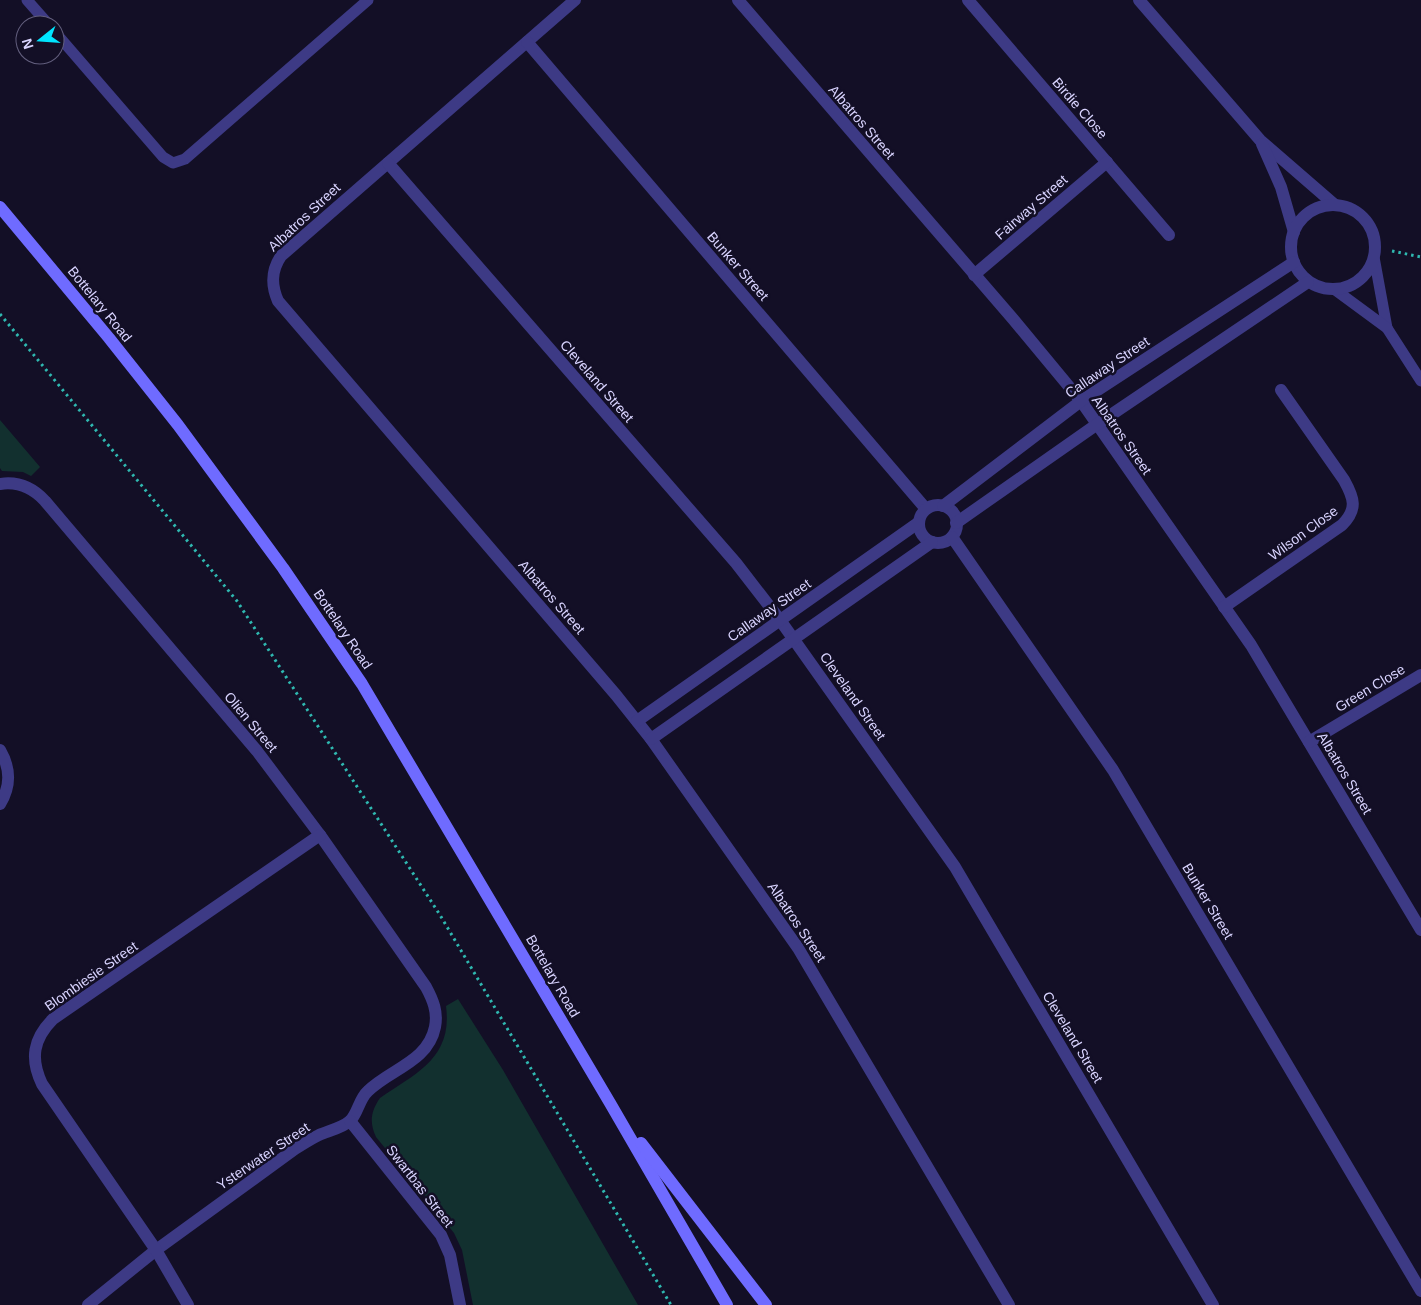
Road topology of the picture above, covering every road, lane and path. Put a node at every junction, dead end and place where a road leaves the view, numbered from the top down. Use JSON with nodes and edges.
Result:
{"nodes":[{"id":1,"x":27,"y":0,"type":"edge"},
{"id":2,"x":368,"y":0,"type":"edge"},
{"id":3,"x":575,"y":0,"type":"edge"},
{"id":4,"x":738,"y":0,"type":"edge"},
{"id":5,"x":968,"y":0,"type":"edge"},
{"id":6,"x":1139,"y":0,"type":"edge"},
{"id":7,"x":40,"y":15,"type":"edge"},
{"id":8,"x":527,"y":42,"type":"junction"},
{"id":9,"x":65,"y":44,"type":"edge"},
{"id":10,"x":1260,"y":140,"type":"junction"},
{"id":11,"x":1107,"y":162,"type":"junction"},
{"id":12,"x":388,"y":163,"type":"junction"},
{"id":13,"x":1335,"y":205,"type":"junction"},
{"id":14,"x":0,"y":207,"type":"edge"},
{"id":15,"x":1294,"y":232,"type":"junction"},
{"id":16,"x":1169,"y":235,"type":"dead end"},
{"id":17,"x":1374,"y":252,"type":"junction"},
{"id":18,"x":1421,"y":257,"type":"edge"},
{"id":19,"x":1294,"y":262,"type":"junction"},
{"id":20,"x":974,"y":276,"type":"junction"},
{"id":21,"x":1308,"y":282,"type":"junction"},
{"id":22,"x":1334,"y":289,"type":"junction"},
{"id":23,"x":0,"y":314,"type":"edge"},
{"id":24,"x":1386,"y":328,"type":"junction"},
{"id":25,"x":1421,"y":381,"type":"edge"},
{"id":26,"x":1281,"y":390,"type":"dead end"},
{"id":27,"x":1081,"y":401,"type":"junction"},
{"id":28,"x":1096,"y":425,"type":"junction"},
{"id":29,"x":0,"y":484,"type":"edge"},
{"id":30,"x":943,"y":506,"type":"junction"},
{"id":31,"x":926,"y":509,"type":"junction"},
{"id":32,"x":918,"y":523,"type":"junction"},
{"id":33,"x":956,"y":523,"type":"junction"},
{"id":34,"x":952,"y":537,"type":"junction"},
{"id":35,"x":932,"y":542,"type":"junction"},
{"id":36,"x":1224,"y":607,"type":"junction"},
{"id":37,"x":780,"y":620,"type":"junction"},
{"id":38,"x":794,"y":640,"type":"junction"},
{"id":39,"x":1421,"y":675,"type":"edge"},
{"id":40,"x":637,"y":721,"type":"junction"},
{"id":41,"x":651,"y":739,"type":"junction"},
{"id":42,"x":1309,"y":742,"type":"junction"},
{"id":43,"x":0,"y":750,"type":"edge"},
{"id":44,"x":0,"y":804,"type":"edge"},
{"id":45,"x":320,"y":835,"type":"junction"},
{"id":46,"x":1421,"y":930,"type":"edge"},
{"id":47,"x":610,"y":1103,"type":"junction"},
{"id":48,"x":350,"y":1121,"type":"junction"},
{"id":49,"x":156,"y":1250,"type":"junction"},
{"id":50,"x":1421,"y":1291,"type":"edge"},
{"id":51,"x":88,"y":1305,"type":"edge"},
{"id":52,"x":188,"y":1305,"type":"edge"},
{"id":53,"x":460,"y":1305,"type":"edge"},
{"id":54,"x":671,"y":1305,"type":"edge"},
{"id":55,"x":727,"y":1305,"type":"edge"},
{"id":56,"x":766,"y":1305,"type":"edge"},
{"id":57,"x":1009,"y":1305,"type":"edge"},
{"id":58,"x":1214,"y":1305,"type":"edge"}],
"edges":[{"from":1,"to":7,"type":"lane"},
{"from":2,"to":9,"type":"lane"},
{"from":3,"to":8,"type":"street","name":"Albatros Street"},
{"from":4,"to":20,"type":"street","name":"Albatros Street"},
{"from":5,"to":11,"type":"street","name":"Birdie Close"},
{"from":6,"to":10,"type":"street"},
{"from":8,"to":12,"type":"street","name":"Albatros Street"},
{"from":8,"to":31,"type":"street","name":"Bunker Street"},
{"from":10,"to":13,"type":"street"},
{"from":10,"to":15,"type":"street"},
{"from":11,"to":16,"type":"street","name":"Birdie Close"},
{"from":11,"to":20,"type":"street","name":"Fairway Street"},
{"from":12,"to":37,"type":"street","name":"Cleveland Street"},
{"from":12,"to":40,"type":"street","name":"Albatros Street"},
{"from":13,"to":15,"type":"street"},
{"from":13,"to":17,"type":"street"},
{"from":14,"to":47,"type":"main road","name":"Bottelary Road"},
{"from":15,"to":19,"type":"street"},
{"from":17,"to":18,"type":"path"},
{"from":17,"to":22,"type":"street"},
{"from":17,"to":24,"type":"lane"},
{"from":19,"to":21,"type":"street"},
{"from":19,"to":27,"type":"street","name":"Callaway Street"},
{"from":20,"to":27,"type":"street","name":"Albatros Street"},
{"from":21,"to":22,"type":"street"},
{"from":21,"to":28,"type":"street"},
{"from":22,"to":24,"type":"lane"},
{"from":23,"to":54,"type":"path"},
{"from":24,"to":25,"type":"lane"},
{"from":26,"to":36,"type":"street","name":"Wilson Close"},
{"from":27,"to":28,"type":"street","name":"Albatros Street"},
{"from":27,"to":30,"type":"street","name":"Callaway Street"},
{"from":28,"to":33,"type":"street"},
{"from":28,"to":36,"type":"street","name":"Albatros Street"},
{"from":29,"to":45,"type":"street","name":"Olien Street"},
{"from":30,"to":31,"type":"street"},
{"from":30,"to":33,"type":"street"},
{"from":31,"to":32,"type":"street"},
{"from":32,"to":35,"type":"street"},
{"from":32,"to":37,"type":"street","name":"Callaway Street"},
{"from":33,"to":34,"type":"street"},
{"from":34,"to":35,"type":"street"},
{"from":34,"to":50,"type":"street","name":"Bunker Street"},
{"from":35,"to":38,"type":"street"},
{"from":36,"to":42,"type":"street","name":"Albatros Street"},
{"from":37,"to":38,"type":"street","name":"Cleveland Street"},
{"from":37,"to":40,"type":"street","name":"Callaway Street"},
{"from":38,"to":41,"type":"street"},
{"from":38,"to":58,"type":"street","name":"Cleveland Street"},
{"from":39,"to":42,"type":"street","name":"Green Close"},
{"from":40,"to":41,"type":"street","name":"Albatros Street"},
{"from":41,"to":57,"type":"street","name":"Albatros Street"},
{"from":42,"to":46,"type":"street","name":"Albatros Street"},
{"from":43,"to":44,"type":"street"},
{"from":45,"to":48,"type":"street","name":"Olien Street"},
{"from":45,"to":49,"type":"street","name":"Blombiesie Street"},
{"from":47,"to":55,"type":"main road","name":"Bottelary Road"},
{"from":47,"to":56,"type":"main road","name":"Bottelary Road"},
{"from":48,"to":49,"type":"street","name":"Ysterwater Street"},
{"from":48,"to":53,"type":"street","name":"Swartbas Street"},
{"from":49,"to":51,"type":"street","name":"Ysterwater Street"},
{"from":49,"to":52,"type":"street","name":"Blombiesie Street"}]}
